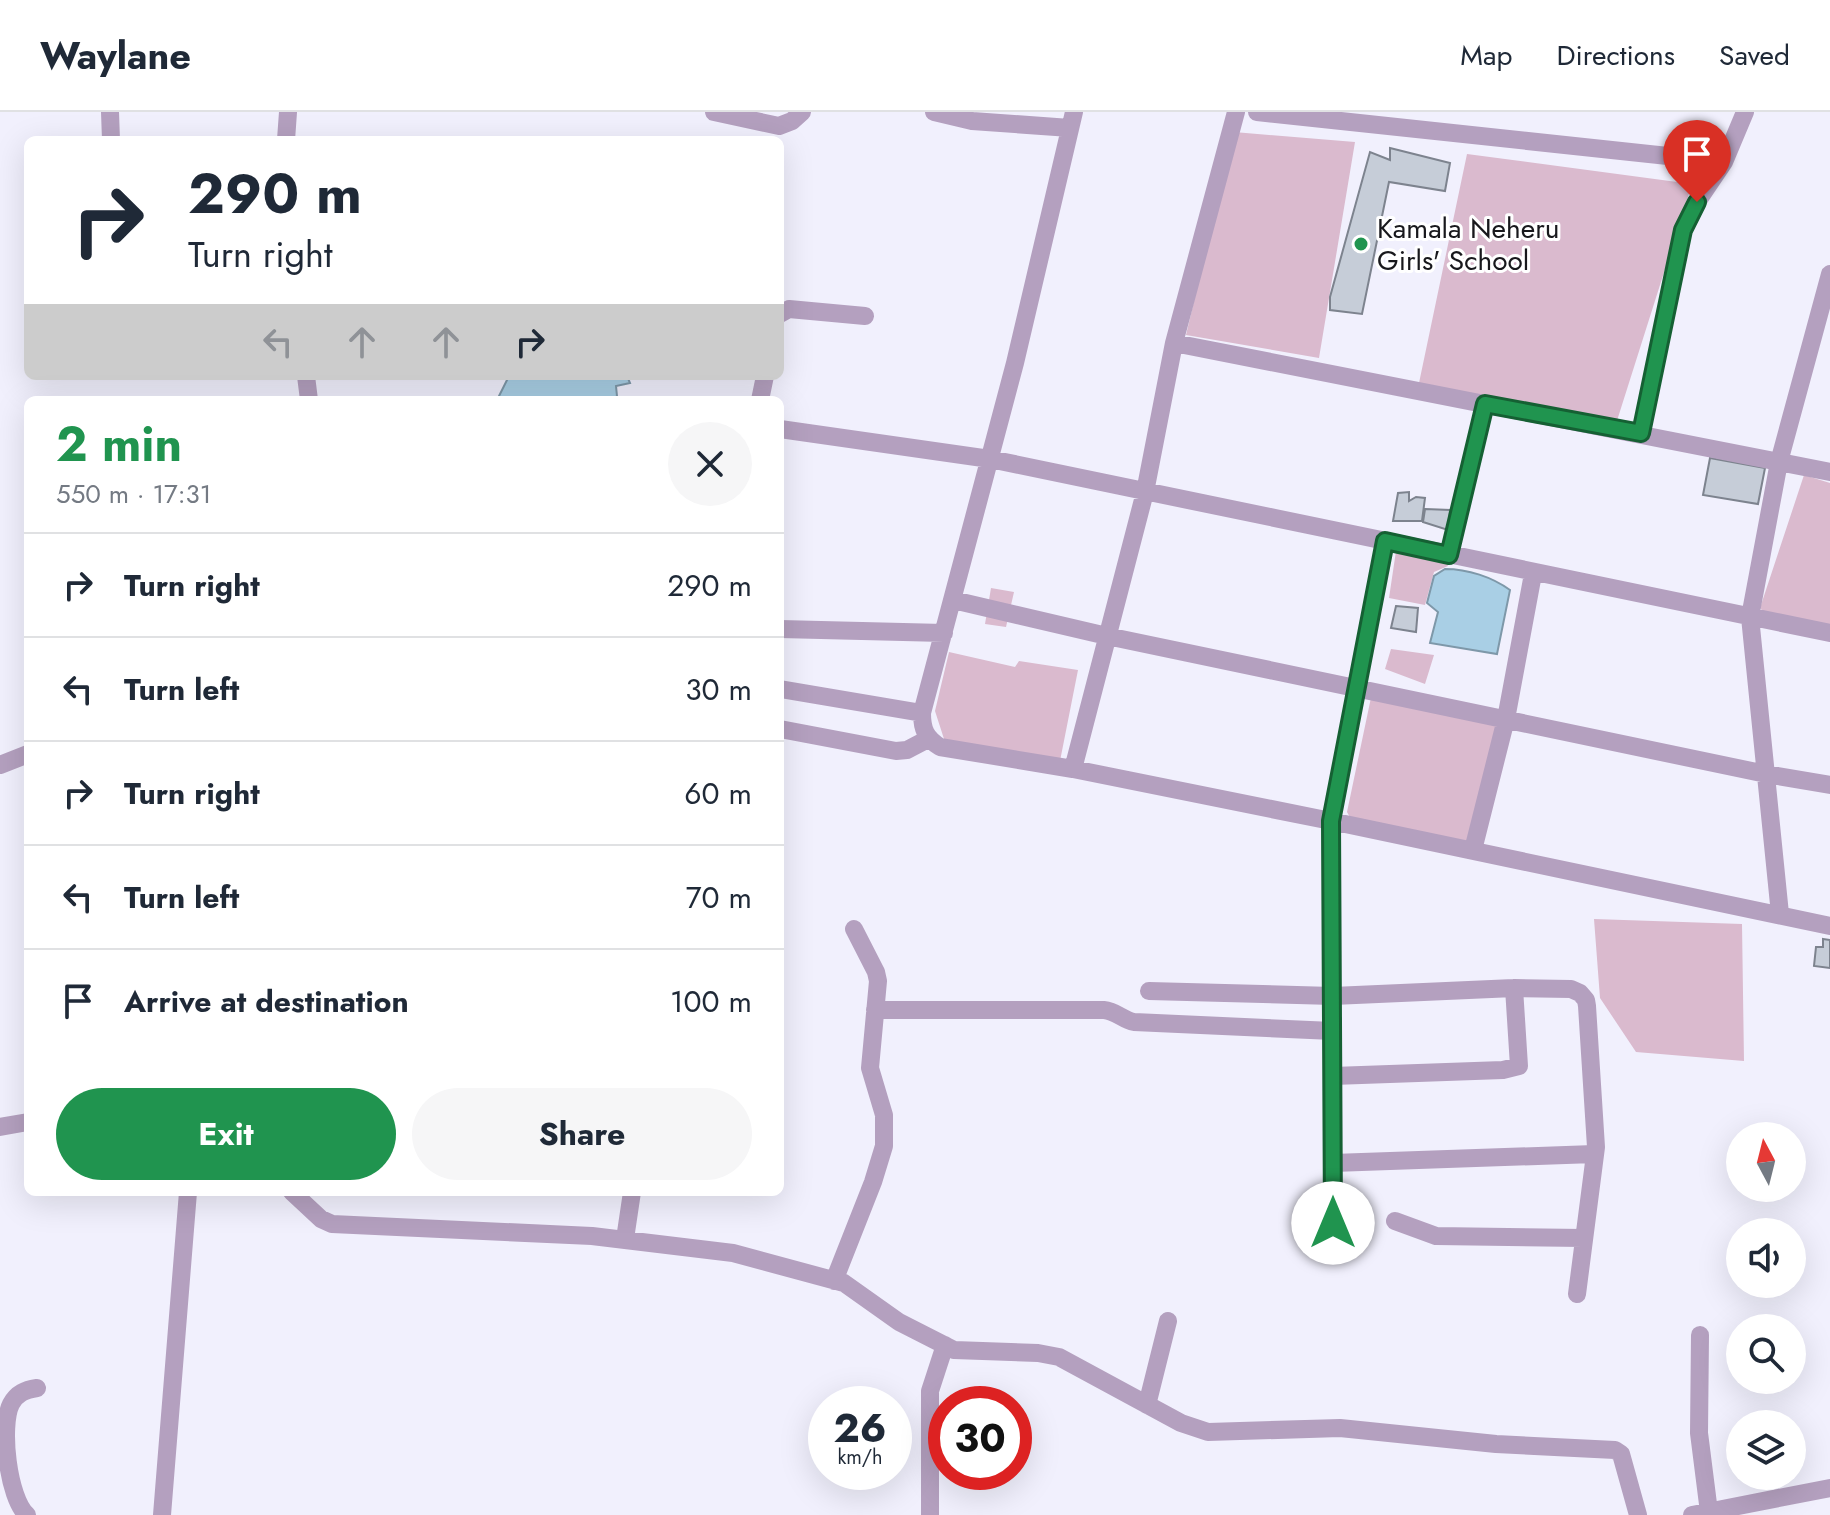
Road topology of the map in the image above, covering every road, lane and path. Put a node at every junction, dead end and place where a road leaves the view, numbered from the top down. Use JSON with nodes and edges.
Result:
{"nodes":[{"id":1,"x":110,"y":112,"type":"edge"},
{"id":2,"x":288,"y":112,"type":"edge"},
{"id":3,"x":714,"y":112,"type":"edge"},
{"id":4,"x":802,"y":112,"type":"edge"},
{"id":5,"x":934,"y":112,"type":"edge"},
{"id":6,"x":1236,"y":112,"type":"edge"},
{"id":7,"x":1257,"y":112,"type":"edge"},
{"id":8,"x":1745,"y":112,"type":"edge"},
{"id":9,"x":1072,"y":120,"type":"edge"},
{"id":10,"x":111,"y":136,"type":"edge"},
{"id":11,"x":286,"y":136,"type":"edge"},
{"id":12,"x":1724,"y":162,"type":"junction"},
{"id":13,"x":1830,"y":274,"type":"edge"},
{"id":14,"x":784,"y":312,"type":"edge"},
{"id":15,"x":865,"y":316,"type":"dead end"},
{"id":16,"x":1174,"y":343,"type":"junction"},
{"id":17,"x":1485,"y":404,"type":"junction"},
{"id":18,"x":784,"y":430,"type":"edge"},
{"id":19,"x":1641,"y":433,"type":"junction"},
{"id":20,"x":990,"y":459,"type":"junction"},
{"id":21,"x":1779,"y":462,"type":"junction"},
{"id":22,"x":1830,"y":472,"type":"edge"},
{"id":23,"x":1145,"y":492,"type":"junction"},
{"id":24,"x":1385,"y":541,"type":"junction"},
{"id":25,"x":1449,"y":555,"type":"junction"},
{"id":26,"x":1533,"y":574,"type":"junction"},
{"id":27,"x":953,"y":600,"type":"junction"},
{"id":28,"x":1750,"y":617,"type":"junction"},
{"id":29,"x":784,"y":629,"type":"edge"},
{"id":30,"x":944,"y":633,"type":"junction"},
{"id":31,"x":1830,"y":633,"type":"edge"},
{"id":32,"x":1107,"y":636,"type":"junction"},
{"id":33,"x":1357,"y":689,"type":"junction"},
{"id":34,"x":784,"y":690,"type":"edge"},
{"id":35,"x":922,"y":713,"type":"junction"},
{"id":36,"x":1506,"y":719,"type":"junction"},
{"id":37,"x":784,"y":730,"type":"edge"},
{"id":38,"x":928,"y":739,"type":"junction"},
{"id":39,"x":24,"y":756,"type":"edge"},
{"id":40,"x":0,"y":765,"type":"edge"},
{"id":41,"x":1073,"y":769,"type":"junction"},
{"id":42,"x":1766,"y":774,"type":"junction"},
{"id":43,"x":1830,"y":785,"type":"edge"},
{"id":44,"x":1331,"y":821,"type":"junction"},
{"id":45,"x":1473,"y":850,"type":"junction"},
{"id":46,"x":1780,"y":914,"type":"junction"},
{"id":47,"x":1830,"y":926,"type":"edge"},
{"id":48,"x":854,"y":929,"type":"dead end"},
{"id":49,"x":1514,"y":988,"type":"junction"},
{"id":50,"x":1149,"y":991,"type":"dead end"},
{"id":51,"x":1333,"y":996,"type":"junction"},
{"id":52,"x":875,"y":1010,"type":"junction"},
{"id":53,"x":1333,"y":1031,"type":"junction"},
{"id":54,"x":1333,"y":1076,"type":"junction"},
{"id":55,"x":24,"y":1123,"type":"edge"},
{"id":56,"x":0,"y":1127,"type":"edge"},
{"id":57,"x":1594,"y":1154,"type":"junction"},
{"id":58,"x":1333,"y":1163,"type":"junction"},
{"id":59,"x":188,"y":1196,"type":"edge"},
{"id":60,"x":296,"y":1196,"type":"edge"},
{"id":61,"x":631,"y":1196,"type":"edge"},
{"id":62,"x":1395,"y":1221,"type":"dead end"},
{"id":63,"x":1333,"y":1223,"type":"dead end"},
{"id":64,"x":1583,"y":1238,"type":"junction"},
{"id":65,"x":625,"y":1239,"type":"junction"},
{"id":66,"x":834,"y":1281,"type":"junction"},
{"id":67,"x":1577,"y":1294,"type":"dead end"},
{"id":68,"x":1168,"y":1321,"type":"dead end"},
{"id":69,"x":1700,"y":1335,"type":"dead end"},
{"id":70,"x":945,"y":1345,"type":"junction"},
{"id":71,"x":37,"y":1388,"type":"dead end"},
{"id":72,"x":1147,"y":1405,"type":"junction"},
{"id":73,"x":1830,"y":1488,"type":"edge"},
{"id":74,"x":1792,"y":1495,"type":"junction"},
{"id":75,"x":1701,"y":1513,"type":"edge"},
{"id":76,"x":27,"y":1515,"type":"edge"},
{"id":77,"x":162,"y":1515,"type":"edge"},
{"id":78,"x":930,"y":1515,"type":"edge"},
{"id":79,"x":1638,"y":1515,"type":"edge"},
{"id":80,"x":1797,"y":1515,"type":"edge"}],
"edges":[{"from":1,"to":10,"type":"street"},
{"from":2,"to":11,"type":"street"},
{"from":3,"to":4,"type":"street"},
{"from":5,"to":9,"type":"street"},
{"from":6,"to":16,"type":"street"},
{"from":7,"to":12,"type":"street"},
{"from":8,"to":12,"type":"street"},
{"from":9,"to":20,"type":"street"},
{"from":12,"to":19,"type":"street"},
{"from":13,"to":21,"type":"street"},
{"from":14,"to":15,"type":"street"},
{"from":16,"to":17,"type":"street"},
{"from":16,"to":23,"type":"street"},
{"from":17,"to":19,"type":"street"},
{"from":17,"to":25,"type":"street"},
{"from":18,"to":20,"type":"street"},
{"from":19,"to":21,"type":"street"},
{"from":20,"to":23,"type":"street"},
{"from":20,"to":27,"type":"street"},
{"from":21,"to":22,"type":"street"},
{"from":21,"to":28,"type":"street"},
{"from":23,"to":24,"type":"street"},
{"from":23,"to":32,"type":"street"},
{"from":24,"to":25,"type":"street"},
{"from":24,"to":33,"type":"street"},
{"from":25,"to":26,"type":"street"},
{"from":26,"to":28,"type":"street"},
{"from":26,"to":36,"type":"street"},
{"from":27,"to":30,"type":"street"},
{"from":27,"to":32,"type":"street"},
{"from":28,"to":31,"type":"street"},
{"from":28,"to":42,"type":"street"},
{"from":29,"to":30,"type":"street"},
{"from":30,"to":35,"type":"street"},
{"from":32,"to":33,"type":"street"},
{"from":32,"to":41,"type":"street"},
{"from":33,"to":36,"type":"street"},
{"from":33,"to":44,"type":"street"},
{"from":34,"to":35,"type":"street"},
{"from":35,"to":38,"type":"street"},
{"from":36,"to":42,"type":"street"},
{"from":36,"to":45,"type":"street"},
{"from":37,"to":38,"type":"street"},
{"from":38,"to":41,"type":"street"},
{"from":39,"to":40,"type":"street"},
{"from":41,"to":44,"type":"street"},
{"from":42,"to":43,"type":"street"},
{"from":42,"to":46,"type":"street"},
{"from":44,"to":45,"type":"street"},
{"from":44,"to":51,"type":"street"},
{"from":45,"to":46,"type":"street"},
{"from":46,"to":47,"type":"street"},
{"from":48,"to":52,"type":"street"},
{"from":49,"to":51,"type":"street"},
{"from":49,"to":54,"type":"street"},
{"from":49,"to":57,"type":"street"},
{"from":50,"to":51,"type":"street"},
{"from":51,"to":53,"type":"street"},
{"from":52,"to":53,"type":"street"},
{"from":52,"to":66,"type":"street"},
{"from":53,"to":54,"type":"street"},
{"from":54,"to":58,"type":"street"},
{"from":55,"to":56,"type":"street"},
{"from":57,"to":58,"type":"street"},
{"from":57,"to":64,"type":"street"},
{"from":58,"to":63,"type":"street"},
{"from":59,"to":77,"type":"street"},
{"from":60,"to":65,"type":"street"},
{"from":61,"to":65,"type":"street"},
{"from":62,"to":64,"type":"street"},
{"from":64,"to":67,"type":"street"},
{"from":65,"to":66,"type":"street"},
{"from":66,"to":70,"type":"street"},
{"from":68,"to":72,"type":"street"},
{"from":69,"to":75,"type":"street"},
{"from":70,"to":72,"type":"street"},
{"from":70,"to":78,"type":"street"},
{"from":71,"to":76,"type":"street"},
{"from":72,"to":79,"type":"street"},
{"from":73,"to":74,"type":"street"},
{"from":74,"to":75,"type":"street"},
{"from":74,"to":80,"type":"street"}]}
